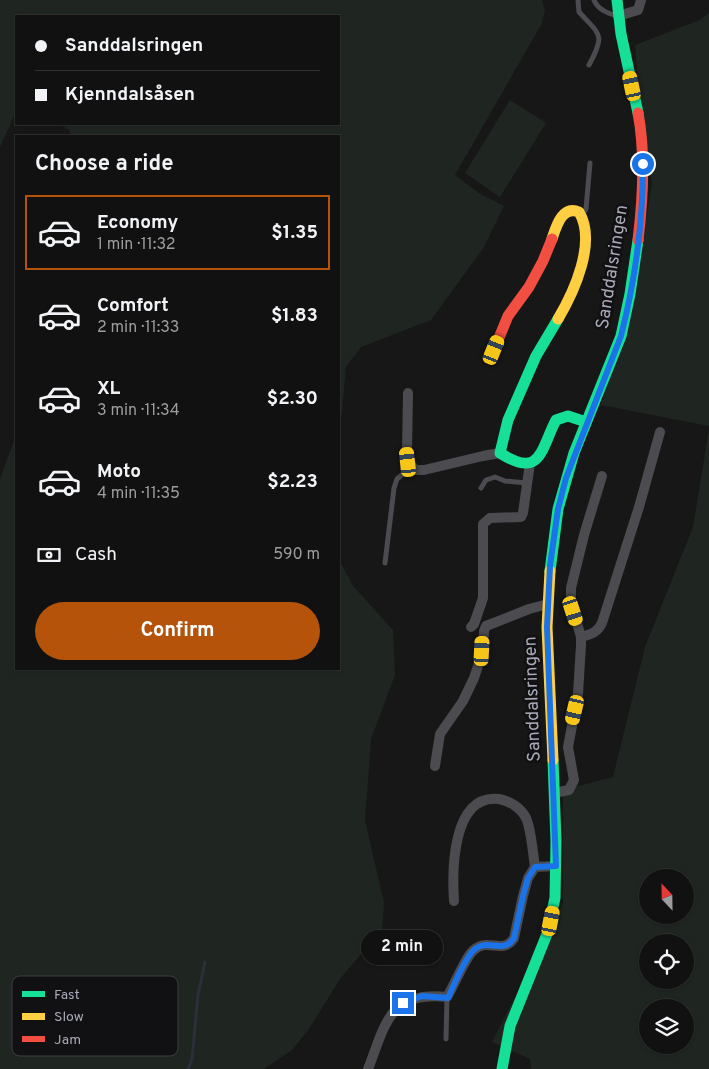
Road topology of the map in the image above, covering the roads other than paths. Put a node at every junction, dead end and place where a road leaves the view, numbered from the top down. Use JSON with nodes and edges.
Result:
{"nodes":[{"id":1,"x":578,"y":0,"type":"edge"},
{"id":2,"x":594,"y":0,"type":"edge"},
{"id":3,"x":617,"y":0,"type":"edge"},
{"id":4,"x":641,"y":0,"type":"edge"},
{"id":5,"x":618,"y":16,"type":"junction"},
{"id":6,"x":589,"y":65,"type":"dead end"},
{"id":7,"x":590,"y":163,"type":"dead end"},
{"id":8,"x":582,"y":217,"type":"junction"},
{"id":9,"x":494,"y":350,"type":"dead end"},
{"id":10,"x":408,"y":393,"type":"dead end"},
{"id":11,"x":586,"y":422,"type":"junction"},
{"id":12,"x":660,"y":432,"type":"dead end"},
{"id":13,"x":500,"y":453,"type":"junction"},
{"id":14,"x":530,"y":463,"type":"junction"},
{"id":15,"x":411,"y":466,"type":"junction"},
{"id":16,"x":602,"y":476,"type":"dead end"},
{"id":17,"x":527,"y":483,"type":"junction"},
{"id":18,"x":481,"y":488,"type":"dead end"},
{"id":19,"x":385,"y":563,"type":"dead end"},
{"id":20,"x":548,"y":604,"type":"junction"},
{"id":21,"x":471,"y":627,"type":"dead end"},
{"id":22,"x":581,"y":637,"type":"junction"},
{"id":23,"x":435,"y":766,"type":"dead end"},
{"id":24,"x":554,"y":793,"type":"junction"},
{"id":25,"x":556,"y":866,"type":"junction"},
{"id":26,"x":535,"y":867,"type":"junction"},
{"id":27,"x":454,"y":901,"type":"dead end"},
{"id":28,"x":448,"y":998,"type":"junction"},
{"id":29,"x":446,"y":1039,"type":"dead end"},
{"id":30,"x":368,"y":1069,"type":"edge"},
{"id":31,"x":502,"y":1069,"type":"edge"}],
"edges":[{"from":1,"to":6,"type":"lane"},
{"from":2,"to":5,"type":"lane"},
{"from":3,"to":5,"type":"main road","name":"Sanddalsringen"},
{"from":4,"to":5,"type":"street"},
{"from":5,"to":11,"type":"main road","name":"Sanddalsringen"},
{"from":7,"to":8,"type":"lane"},
{"from":8,"to":9,"type":"main road"},
{"from":8,"to":13,"type":"main road"},
{"from":10,"to":15,"type":"street"},
{"from":11,"to":14,"type":"main road"},
{"from":11,"to":20,"type":"main road","name":"Sanddalsringen"},
{"from":12,"to":22,"type":"street"},
{"from":13,"to":14,"type":"main road"},
{"from":13,"to":15,"type":"street"},
{"from":14,"to":17,"type":"street"},
{"from":15,"to":19,"type":"lane"},
{"from":16,"to":22,"type":"street","name":"Sanddalsringen"},
{"from":17,"to":18,"type":"lane"},
{"from":17,"to":21,"type":"street"},
{"from":20,"to":23,"type":"street","name":"Sanddalsringen"},
{"from":20,"to":24,"type":"main road","name":"Sanddalsringen"},
{"from":22,"to":24,"type":"street","name":"Sanddalsringen"},
{"from":24,"to":25,"type":"main road","name":"Sanddalsringen"},
{"from":25,"to":26,"type":"street"},
{"from":25,"to":31,"type":"main road","name":"Sanddalsringen"},
{"from":26,"to":27,"type":"street"},
{"from":26,"to":28,"type":"street"},
{"from":28,"to":29,"type":"lane"},
{"from":28,"to":30,"type":"street"}]}
